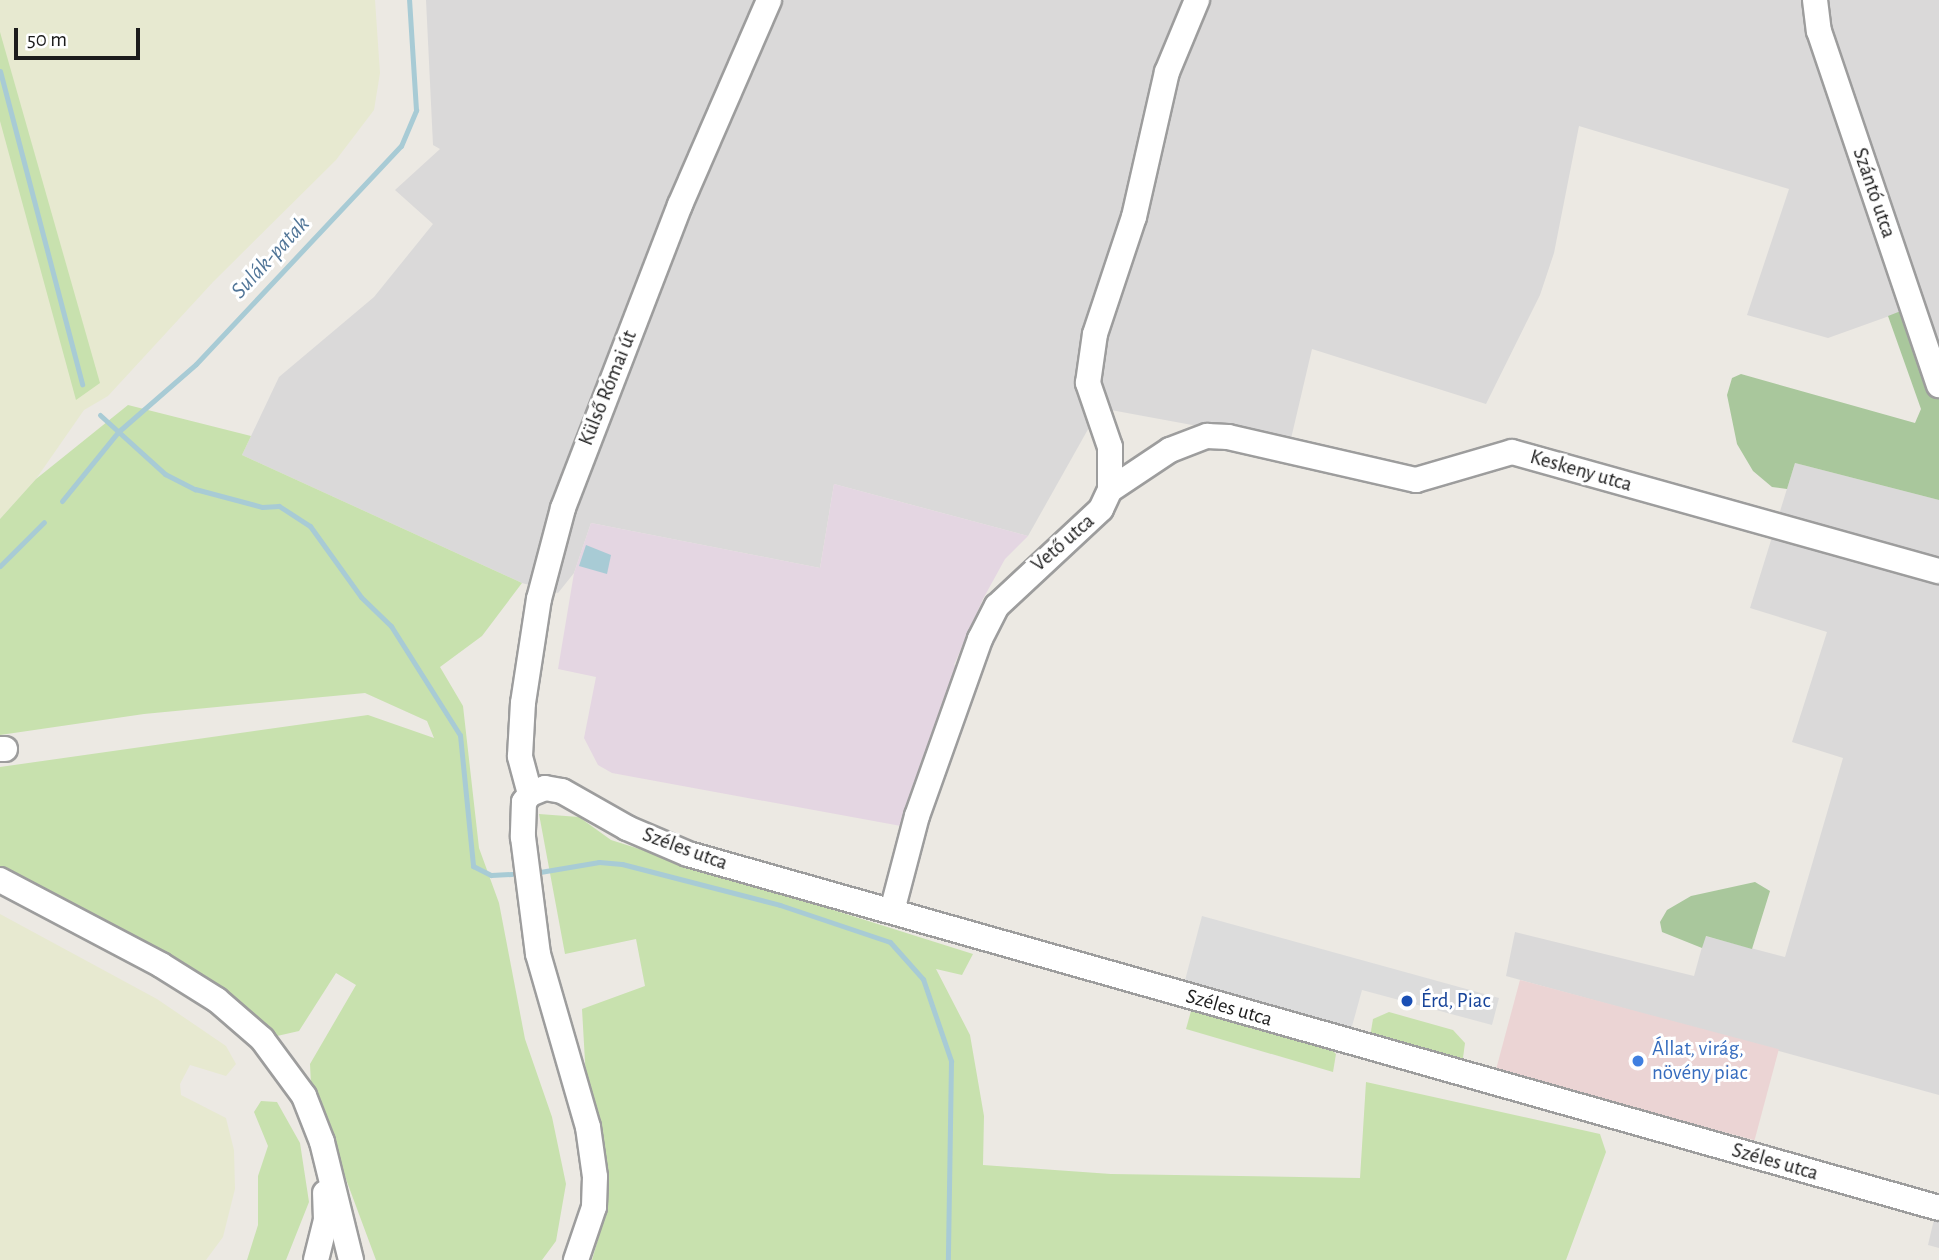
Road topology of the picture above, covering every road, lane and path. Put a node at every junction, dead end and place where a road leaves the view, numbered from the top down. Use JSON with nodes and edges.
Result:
{"nodes":[{"id":1,"x":769,"y":0,"type":"edge"},
{"id":2,"x":1198,"y":0,"type":"edge"},
{"id":3,"x":1815,"y":0,"type":"edge"},
{"id":4,"x":1939,"y":385,"type":"edge"},
{"id":5,"x":1110,"y":490,"type":"junction"},
{"id":6,"x":1939,"y":571,"type":"edge"},
{"id":7,"x":530,"y":794,"type":"junction"},
{"id":8,"x":0,"y":880,"type":"edge"},
{"id":9,"x":892,"y":911,"type":"junction"},
{"id":10,"x":327,"y":1168,"type":"junction"},
{"id":11,"x":1939,"y":1208,"type":"edge"},
{"id":12,"x":316,"y":1260,"type":"edge"},
{"id":13,"x":351,"y":1260,"type":"edge"},
{"id":14,"x":576,"y":1260,"type":"edge"}],
"edges":[{"from":1,"to":7,"type":"street","name":"Külső Római út"},
{"from":2,"to":5,"type":"street"},
{"from":3,"to":4,"type":"street","name":"Szántó utca"},
{"from":5,"to":6,"type":"street","name":"Keskeny utca"},
{"from":5,"to":9,"type":"street","name":"Vető utca"},
{"from":7,"to":9,"type":"street","name":"Széles utca"},
{"from":7,"to":14,"type":"street"},
{"from":8,"to":10,"type":"street"},
{"from":9,"to":11,"type":"street","name":"Széles utca"},
{"from":10,"to":12,"type":"street"},
{"from":10,"to":13,"type":"street"}]}
